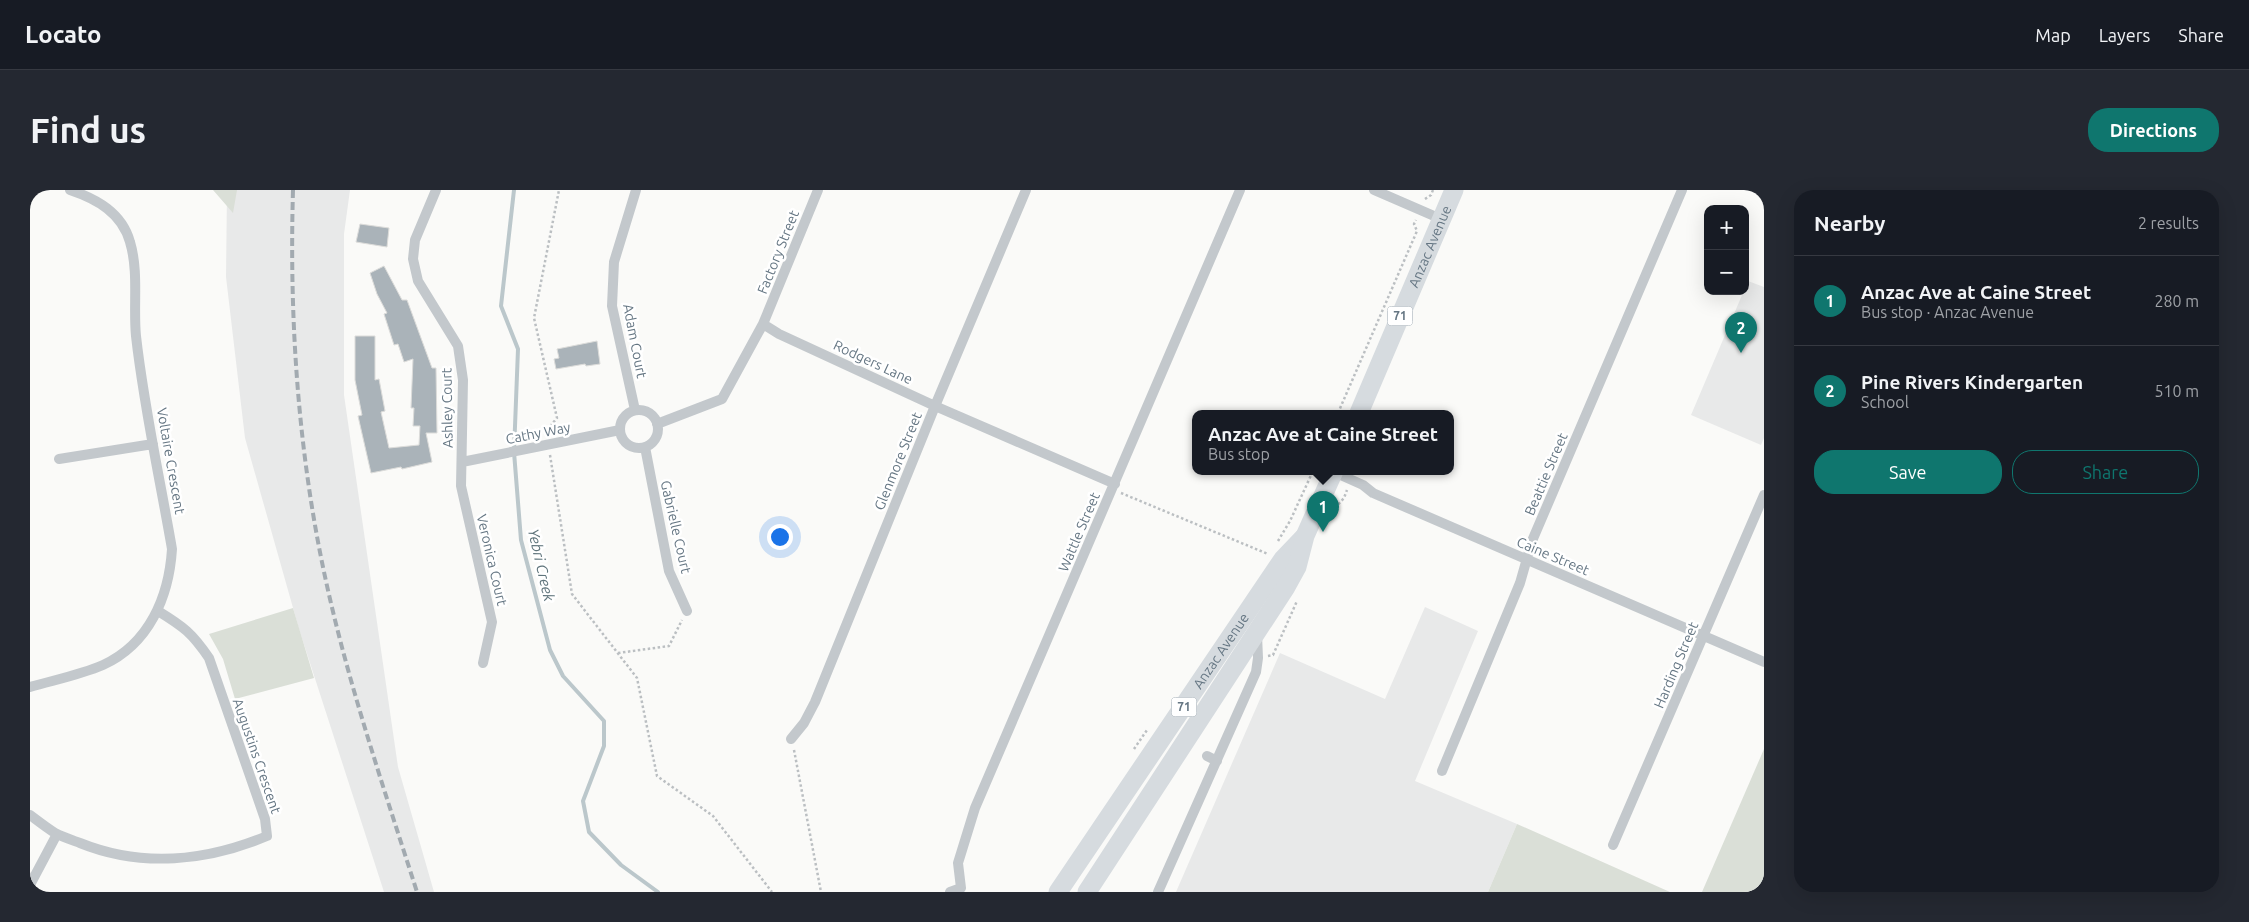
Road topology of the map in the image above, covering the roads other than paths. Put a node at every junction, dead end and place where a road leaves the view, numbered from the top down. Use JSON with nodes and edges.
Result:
{"nodes":[{"id":1,"x":70,"y":190,"type":"edge"},
{"id":2,"x":436,"y":190,"type":"edge"},
{"id":3,"x":636,"y":190,"type":"edge"},
{"id":4,"x":818,"y":190,"type":"edge"},
{"id":5,"x":1026,"y":190,"type":"edge"},
{"id":6,"x":1240,"y":190,"type":"edge"},
{"id":7,"x":1374,"y":190,"type":"edge"},
{"id":8,"x":1454,"y":190,"type":"edge"},
{"id":9,"x":1682,"y":190,"type":"edge"},
{"id":10,"x":1442,"y":218,"type":"junction"},
{"id":11,"x":763,"y":324,"type":"junction"},
{"id":12,"x":935,"y":406,"type":"junction"},
{"id":13,"x":635,"y":410,"type":"junction"},
{"id":14,"x":1360,"y":410,"type":"edge"},
{"id":15,"x":657,"y":424,"type":"junction"},
{"id":16,"x":620,"y":430,"type":"junction"},
{"id":17,"x":153,"y":444,"type":"junction"},
{"id":18,"x":645,"y":447,"type":"junction"},
{"id":19,"x":59,"y":459,"type":"dead end"},
{"id":20,"x":462,"y":462,"type":"junction"},
{"id":21,"x":1332,"y":475,"type":"edge"},
{"id":22,"x":1342,"y":475,"type":"edge"},
{"id":23,"x":1115,"y":484,"type":"junction"},
{"id":24,"x":1764,"y":495,"type":"edge"},
{"id":25,"x":1304,"y":536,"type":"junction"},
{"id":26,"x":1527,"y":560,"type":"junction"},
{"id":27,"x":158,"y":611,"type":"junction"},
{"id":28,"x":687,"y":611,"type":"road end"},
{"id":29,"x":1256,"y":632,"type":"junction"},
{"id":30,"x":1704,"y":636,"type":"junction"},
{"id":31,"x":1764,"y":662,"type":"edge"},
{"id":32,"x":483,"y":663,"type":"dead end"},
{"id":33,"x":30,"y":687,"type":"edge"},
{"id":34,"x":791,"y":739,"type":"road end"},
{"id":35,"x":1207,"y":756,"type":"dead end"},
{"id":36,"x":1217,"y":760,"type":"junction"},
{"id":37,"x":1442,"y":771,"type":"dead end"},
{"id":38,"x":30,"y":815,"type":"edge"},
{"id":39,"x":57,"y":834,"type":"junction"},
{"id":40,"x":1613,"y":846,"type":"dead end"},
{"id":41,"x":30,"y":885,"type":"edge"},
{"id":42,"x":963,"y":890,"type":"edge"},
{"id":43,"x":950,"y":892,"type":"edge"},
{"id":44,"x":1058,"y":892,"type":"edge"},
{"id":45,"x":1087,"y":892,"type":"edge"},
{"id":46,"x":1158,"y":892,"type":"edge"}],
"edges":[{"from":1,"to":17,"type":"street","name":"Voltaire Crescent"},
{"from":2,"to":20,"type":"street","name":"Ashley Court"},
{"from":3,"to":13,"type":"street","name":"Adam Court"},
{"from":4,"to":11,"type":"street","name":"Factory Street"},
{"from":5,"to":12,"type":"street","name":"Glenmore Street"},
{"from":6,"to":23,"type":"street","name":"Wattle Street"},
{"from":7,"to":10,"type":"street"},
{"from":8,"to":10,"type":"highway","name":"Anzac Avenue","number":"71"},
{"from":9,"to":26,"type":"street","name":"Beattie Street"},
{"from":10,"to":14,"type":"highway","name":"Anzac Avenue","number":"71"},
{"from":11,"to":12,"type":"street","name":"Rodgers Lane"},
{"from":11,"to":15,"type":"street"},
{"from":12,"to":23,"type":"street","name":"Rodgers Lane"},
{"from":12,"to":34,"type":"street","name":"Glenmore Street"},
{"from":13,"to":15,"type":"street"},
{"from":13,"to":16,"type":"street"},
{"from":15,"to":18,"type":"street"},
{"from":16,"to":18,"type":"street"},
{"from":16,"to":20,"type":"street","name":"Cathy Way"},
{"from":17,"to":19,"type":"street"},
{"from":17,"to":27,"type":"street","name":"Voltaire Crescent"},
{"from":18,"to":28,"type":"street","name":"Gabrielle Court"},
{"from":20,"to":32,"type":"street","name":"Veronica Court"},
{"from":21,"to":25,"type":"highway","name":"Anzac Avenue","number":"71"},
{"from":22,"to":26,"type":"street","name":"Caine Street"},
{"from":23,"to":42,"type":"street","name":"Wattle Street"},
{"from":24,"to":30,"type":"street","name":"Harding Street"},
{"from":25,"to":29,"type":"highway","name":"Anzac Avenue","number":"71"},
{"from":25,"to":44,"type":"highway","name":"Anzac Avenue","number":"71"},
{"from":26,"to":30,"type":"street","name":"Caine Street"},
{"from":26,"to":37,"type":"street","name":"Beattie Street"},
{"from":27,"to":33,"type":"street","name":"Voltaire Crescent"},
{"from":27,"to":39,"type":"street","name":"Augustins Crescent"},
{"from":29,"to":36,"type":"street"},
{"from":29,"to":45,"type":"highway","name":"Anzac Avenue","number":"71"},
{"from":30,"to":31,"type":"street","name":"Caine Street"},
{"from":30,"to":40,"type":"street","name":"Harding Street"},
{"from":35,"to":36,"type":"street"},
{"from":36,"to":46,"type":"street"},
{"from":38,"to":39,"type":"street","name":"Augustins Crescent"},
{"from":39,"to":41,"type":"street"},
{"from":42,"to":43,"type":"street"}]}
